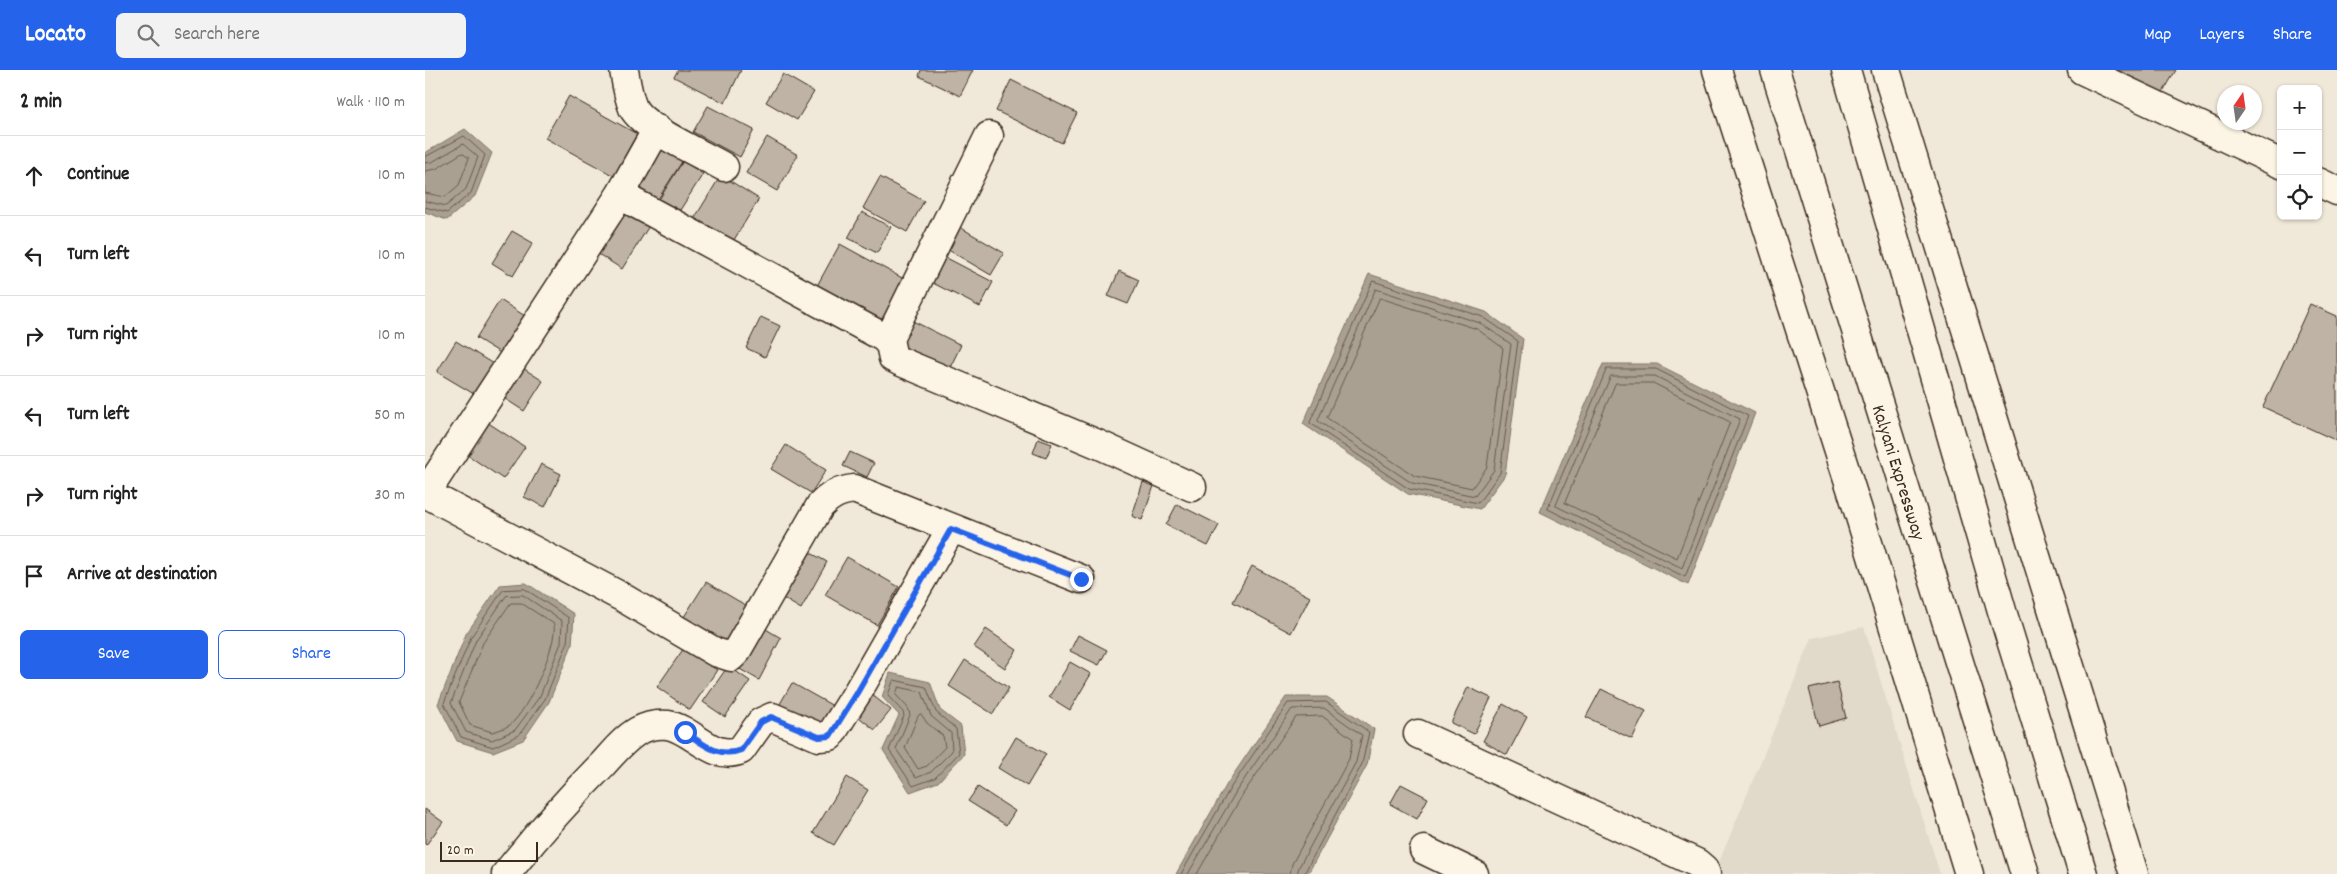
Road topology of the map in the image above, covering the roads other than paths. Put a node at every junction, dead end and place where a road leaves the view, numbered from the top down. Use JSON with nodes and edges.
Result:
{"nodes":[{"id":1,"x":624,"y":70,"type":"edge"},
{"id":2,"x":1717,"y":70,"type":"edge"},
{"id":3,"x":1775,"y":70,"type":"edge"},
{"id":4,"x":1846,"y":70,"type":"edge"},
{"id":5,"x":1886,"y":70,"type":"edge"},
{"id":6,"x":2082,"y":70,"type":"edge"},
{"id":7,"x":657,"y":129,"type":"junction"},
{"id":8,"x":989,"y":136,"type":"dead end"},
{"id":9,"x":2277,"y":162,"type":"edge"},
{"id":10,"x":724,"y":167,"type":"dead end"},
{"id":11,"x":2322,"y":184,"type":"edge"},
{"id":12,"x":2337,"y":191,"type":"edge"},
{"id":13,"x":620,"y":195,"type":"junction"},
{"id":14,"x":888,"y":342,"type":"junction"},
{"id":15,"x":1192,"y":487,"type":"dead end"},
{"id":16,"x":425,"y":493,"type":"edge"},
{"id":17,"x":951,"y":529,"type":"junction"},
{"id":18,"x":1081,"y":579,"type":"dead end"},
{"id":19,"x":1418,"y":734,"type":"dead end"},
{"id":20,"x":1425,"y":850,"type":"dead end"},
{"id":21,"x":506,"y":874,"type":"edge"},
{"id":22,"x":1474,"y":874,"type":"edge"},
{"id":23,"x":1706,"y":874,"type":"edge"},
{"id":24,"x":1969,"y":874,"type":"edge"},
{"id":25,"x":2025,"y":874,"type":"edge"},
{"id":26,"x":2083,"y":874,"type":"edge"},
{"id":27,"x":2134,"y":874,"type":"edge"}],
"edges":[{"from":1,"to":7,"type":"main road"},
{"from":2,"to":24,"type":"main road"},
{"from":3,"to":25,"type":"main road","name":"Kalyani Expressway"},
{"from":4,"to":26,"type":"main road"},
{"from":5,"to":27,"type":"main road"},
{"from":6,"to":9,"type":"main road"},
{"from":7,"to":10,"type":"main road"},
{"from":7,"to":13,"type":"main road"},
{"from":8,"to":14,"type":"main road"},
{"from":11,"to":12,"type":"main road"},
{"from":13,"to":14,"type":"main road"},
{"from":13,"to":16,"type":"main road"},
{"from":14,"to":15,"type":"main road"},
{"from":16,"to":17,"type":"main road"},
{"from":17,"to":18,"type":"main road"},
{"from":17,"to":21,"type":"main road"},
{"from":19,"to":23,"type":"main road"},
{"from":20,"to":22,"type":"main road"}]}
